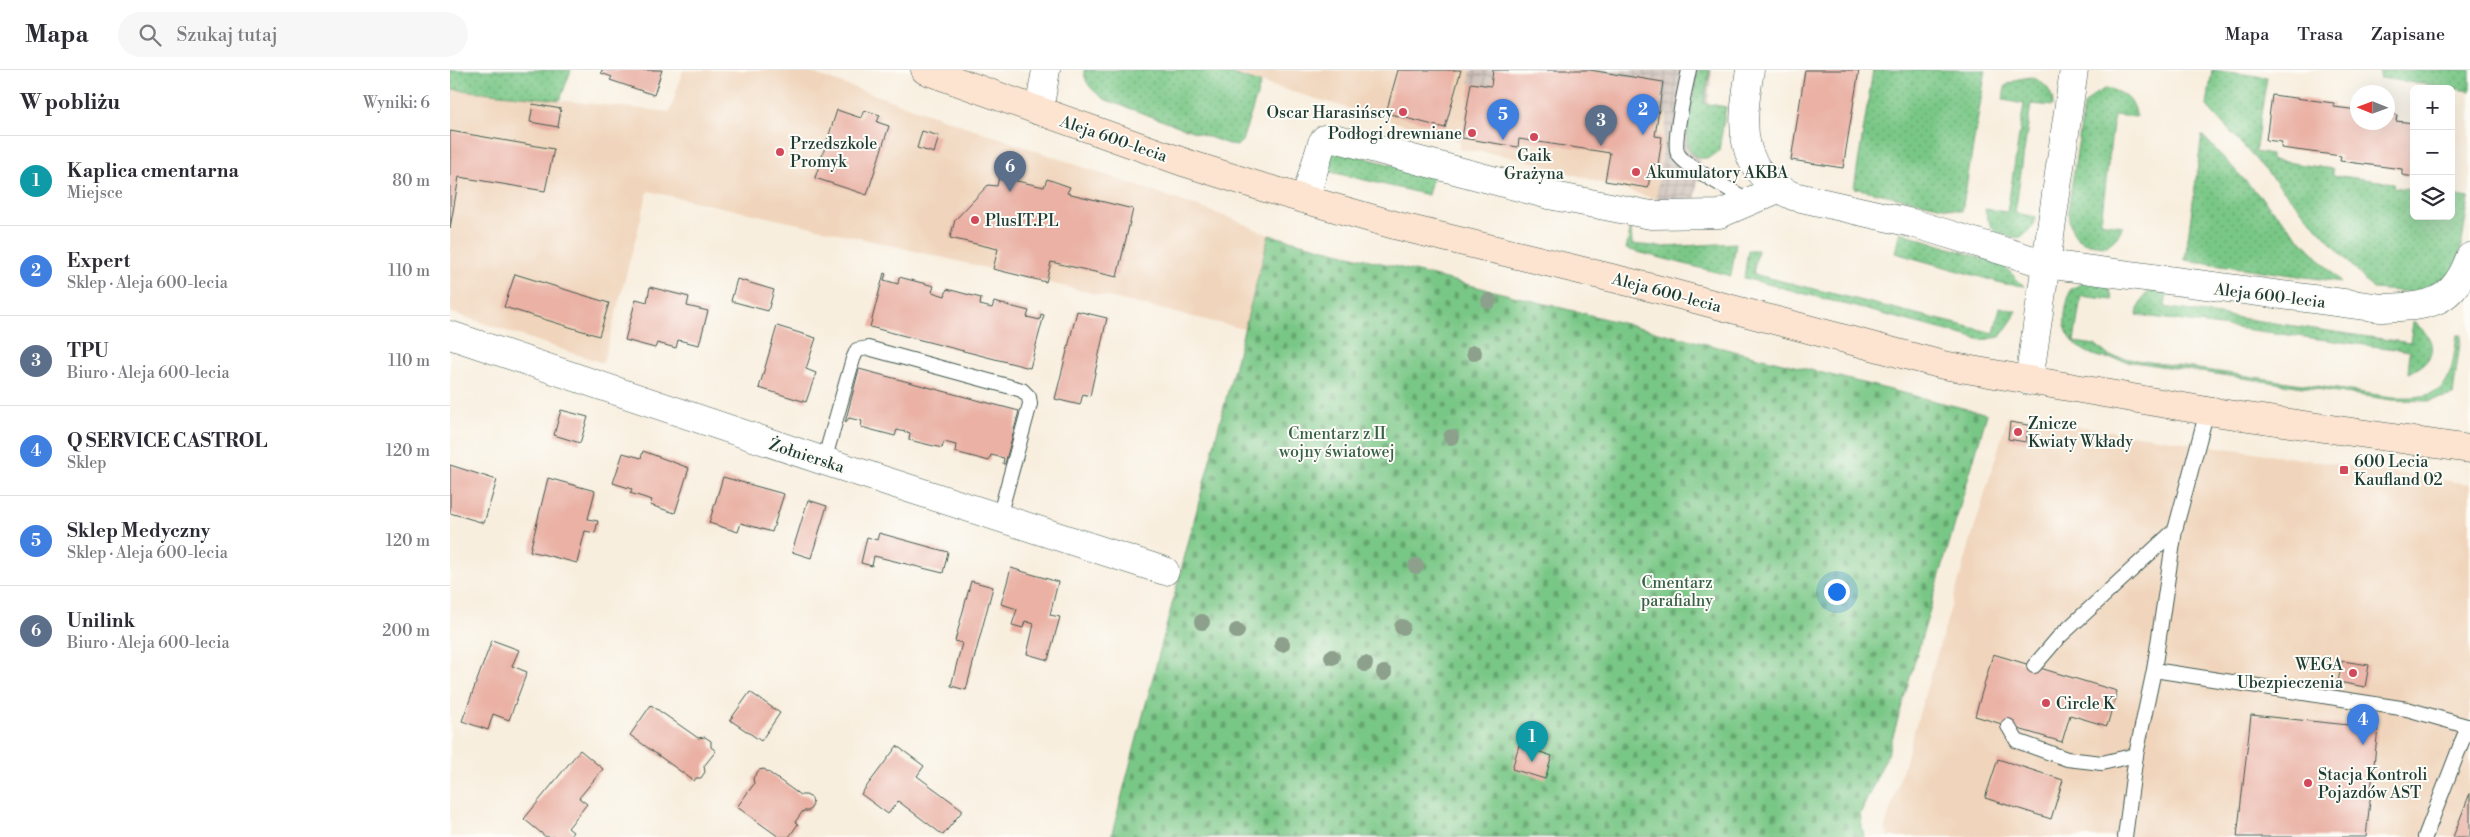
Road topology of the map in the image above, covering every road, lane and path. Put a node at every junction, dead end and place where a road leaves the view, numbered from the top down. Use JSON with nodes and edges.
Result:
{"nodes":[{"id":1,"x":925,"y":70,"type":"edge"},
{"id":2,"x":1046,"y":70,"type":"edge"},
{"id":3,"x":1689,"y":70,"type":"edge"},
{"id":4,"x":1750,"y":70,"type":"edge"},
{"id":5,"x":2074,"y":70,"type":"edge"},
{"id":6,"x":1039,"y":111,"type":"junction"},
{"id":7,"x":1778,"y":190,"type":"junction"},
{"id":8,"x":1305,"y":199,"type":"junction"},
{"id":9,"x":1749,"y":201,"type":"junction"},
{"id":10,"x":2470,"y":257,"type":"edge"},
{"id":11,"x":2046,"y":264,"type":"junction"},
{"id":12,"x":450,"y":335,"type":"edge"},
{"id":13,"x":2029,"y":381,"type":"junction"},
{"id":14,"x":2207,"y":411,"type":"junction"},
{"id":15,"x":2470,"y":449,"type":"edge"},
{"id":16,"x":824,"y":461,"type":"junction"},
{"id":17,"x":999,"y":517,"type":"junction"},
{"id":18,"x":2175,"y":530,"type":"junction"},
{"id":19,"x":1165,"y":570,"type":"dead end"},
{"id":20,"x":2034,"y":666,"type":"dead end"},
{"id":21,"x":2154,"y":670,"type":"junction"},
{"id":22,"x":2008,"y":726,"type":"dead end"},
{"id":23,"x":2469,"y":726,"type":"edge"},
{"id":24,"x":2136,"y":755,"type":"junction"},
{"id":25,"x":2125,"y":837,"type":"edge"},
{"id":26,"x":2425,"y":837,"type":"edge"}],
"edges":[{"from":1,"to":6,"type":"main road","name":"Aleja 600-lecia"},
{"from":2,"to":6,"type":"street"},
{"from":3,"to":9,"type":"lane"},
{"from":4,"to":7,"type":"street","name":"Aleja 600-lecia"},
{"from":5,"to":11,"type":"street"},
{"from":6,"to":8,"type":"main road","name":"Aleja 600-lecia"},
{"from":7,"to":9,"type":"street"},
{"from":7,"to":11,"type":"street","name":"Aleja 600-lecia"},
{"from":8,"to":9,"type":"street"},
{"from":8,"to":13,"type":"main road","name":"Aleja 600-lecia"},
{"from":10,"to":11,"type":"street","name":"Aleja 600-lecia"},
{"from":11,"to":13,"type":"street"},
{"from":12,"to":16,"type":"street","name":"Żołnierska"},
{"from":13,"to":14,"type":"main road","name":"Aleja 600-lecia"},
{"from":14,"to":15,"type":"main road","name":"Aleja 600-lecia"},
{"from":14,"to":18,"type":"lane"},
{"from":16,"to":17,"type":"street","name":"Żołnierska"},
{"from":16,"to":17,"type":"lane"},
{"from":17,"to":19,"type":"street","name":"Żołnierska"},
{"from":18,"to":20,"type":"lane"},
{"from":18,"to":21,"type":"lane"},
{"from":21,"to":23,"type":"lane"},
{"from":21,"to":24,"type":"lane"},
{"from":22,"to":24,"type":"lane"},
{"from":23,"to":26,"type":"lane"},
{"from":24,"to":25,"type":"lane"}]}
